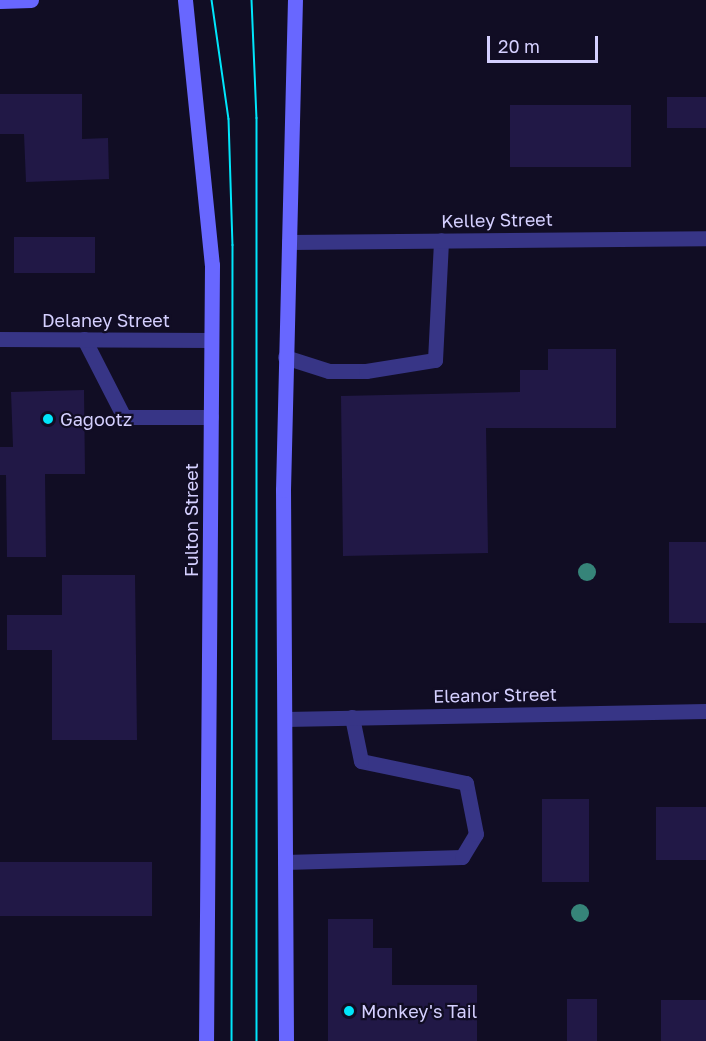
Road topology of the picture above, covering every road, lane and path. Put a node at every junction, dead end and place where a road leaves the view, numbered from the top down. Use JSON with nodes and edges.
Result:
{"nodes":[{"id":1,"x":31,"y":0,"type":"edge"},
{"id":2,"x":185,"y":0,"type":"edge"},
{"id":3,"x":295,"y":0,"type":"edge"},
{"id":4,"x":0,"y":1,"type":"edge"},
{"id":5,"x":706,"y":238,"type":"edge"},
{"id":6,"x":441,"y":240,"type":"junction"},
{"id":7,"x":289,"y":242,"type":"junction"},
{"id":8,"x":0,"y":339,"type":"edge"},
{"id":9,"x":84,"y":339,"type":"junction"},
{"id":10,"x":211,"y":340,"type":"junction"},
{"id":11,"x":285,"y":357,"type":"junction"},
{"id":12,"x":211,"y":417,"type":"junction"},
{"id":13,"x":706,"y":711,"type":"edge"},
{"id":14,"x":352,"y":717,"type":"junction"},
{"id":15,"x":285,"y":719,"type":"junction"},
{"id":16,"x":285,"y":862,"type":"junction"},
{"id":17,"x":206,"y":1041,"type":"edge"},
{"id":18,"x":286,"y":1041,"type":"edge"}],
"edges":[{"from":1,"to":4,"type":"main road"},
{"from":2,"to":10,"type":"main road","name":"Fulton Street"},
{"from":3,"to":7,"type":"main road"},
{"from":5,"to":6,"type":"street","name":"Kelley Street"},
{"from":6,"to":7,"type":"street","name":"Kelley Street"},
{"from":6,"to":11,"type":"street"},
{"from":7,"to":11,"type":"main road"},
{"from":8,"to":9,"type":"street","name":"Delaney Street"},
{"from":9,"to":10,"type":"street","name":"Delaney Street"},
{"from":9,"to":12,"type":"street"},
{"from":10,"to":12,"type":"main road","name":"Fulton Street"},
{"from":11,"to":15,"type":"main road"},
{"from":12,"to":17,"type":"main road","name":"Fulton Street"},
{"from":13,"to":14,"type":"street","name":"Eleanor Street"},
{"from":14,"to":15,"type":"street","name":"Eleanor Street"},
{"from":14,"to":16,"type":"street"},
{"from":15,"to":16,"type":"main road"},
{"from":16,"to":18,"type":"main road"}]}
